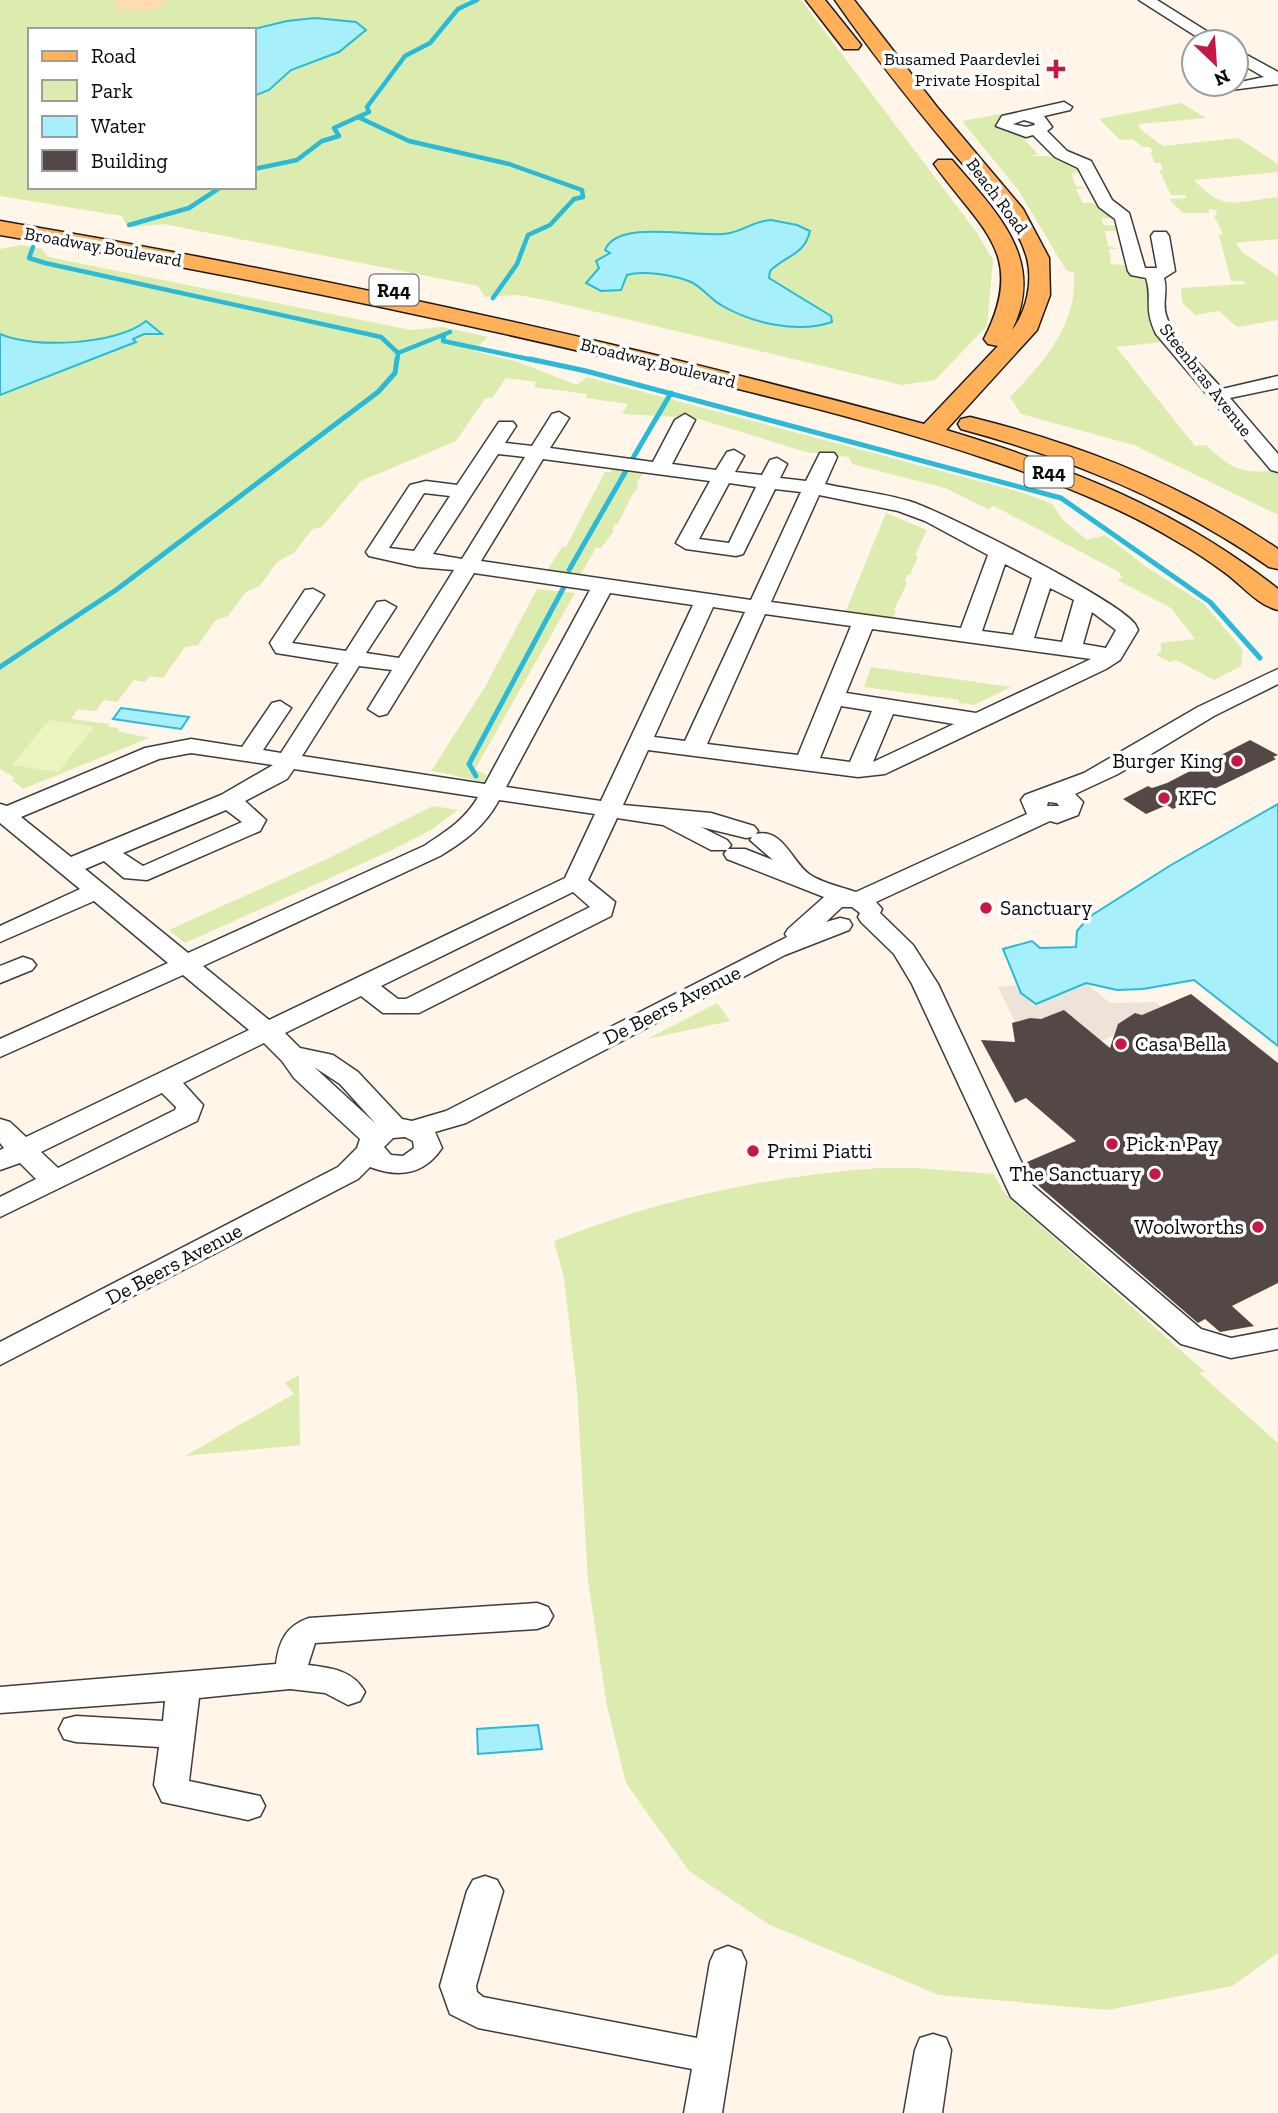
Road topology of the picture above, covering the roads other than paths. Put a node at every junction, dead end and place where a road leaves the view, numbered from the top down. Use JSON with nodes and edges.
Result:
{"nodes":[{"id":1,"x":815,"y":0,"type":"edge"},
{"id":2,"x":844,"y":0,"type":"edge"},
{"id":3,"x":1146,"y":0,"type":"edge"},
{"id":4,"x":1193,"y":28,"type":"edge"},
{"id":5,"x":1250,"y":62,"type":"edge"},
{"id":6,"x":1278,"y":79,"type":"edge"},
{"id":7,"x":1250,"y":84,"type":"edge"},
{"id":8,"x":1064,"y":107,"type":"dead end"},
{"id":9,"x":1025,"y":117,"type":"junction"},
{"id":10,"x":1038,"y":131,"type":"junction"},
{"id":11,"x":921,"y":133,"type":"dead end"},
{"id":12,"x":936,"y":152,"type":"dead end"},
{"id":13,"x":0,"y":215,"type":"edge"},
{"id":14,"x":0,"y":228,"type":"edge"},
{"id":15,"x":1160,"y":236,"type":"dead end"},
{"id":16,"x":1154,"y":275,"type":"junction"},
{"id":17,"x":987,"y":371,"type":"junction"},
{"id":18,"x":1278,"y":382,"type":"edge"},
{"id":19,"x":1216,"y":396,"type":"junction"},
{"id":20,"x":559,"y":418,"type":"dead end"},
{"id":21,"x":685,"y":420,"type":"dead end"},
{"id":22,"x":927,"y":423,"type":"junction"},
{"id":23,"x":506,"y":426,"type":"dead end"},
{"id":24,"x":1021,"y":437,"type":"junction"},
{"id":25,"x":492,"y":447,"type":"junction"},
{"id":26,"x":538,"y":452,"type":"junction"},
{"id":27,"x":734,"y":456,"type":"dead end"},
{"id":28,"x":827,"y":457,"type":"dead end"},
{"id":29,"x":1278,"y":467,"type":"edge"},
{"id":30,"x":659,"y":468,"type":"junction"},
{"id":31,"x":773,"y":473,"type":"junction"},
{"id":32,"x":722,"y":476,"type":"junction"},
{"id":33,"x":813,"y":488,"type":"junction"},
{"id":34,"x":461,"y":492,"type":"junction"},
{"id":35,"x":736,"y":550,"type":"junction"},
{"id":36,"x":999,"y":552,"type":"junction"},
{"id":37,"x":782,"y":556,"type":"junction"},
{"id":38,"x":418,"y":561,"type":"junction"},
{"id":39,"x":1278,"y":561,"type":"edge"},
{"id":40,"x":467,"y":567,"type":"junction"},
{"id":41,"x":1043,"y":576,"type":"junction"},
{"id":42,"x":603,"y":586,"type":"junction"},
{"id":43,"x":313,"y":595,"type":"dead end"},
{"id":44,"x":1085,"y":598,"type":"junction"},
{"id":45,"x":706,"y":600,"type":"junction"},
{"id":46,"x":1278,"y":602,"type":"edge"},
{"id":47,"x":385,"y":607,"type":"dead end"},
{"id":48,"x":758,"y":607,"type":"junction"},
{"id":49,"x":864,"y":622,"type":"junction"},
{"id":50,"x":969,"y":636,"type":"junction"},
{"id":51,"x":1020,"y":643,"type":"junction"},
{"id":52,"x":1070,"y":650,"type":"junction"},
{"id":53,"x":1112,"y":655,"type":"junction"},
{"id":54,"x":354,"y":658,"type":"junction"},
{"id":55,"x":407,"y":666,"type":"junction"},
{"id":56,"x":1275,"y":689,"type":"edge"},
{"id":57,"x":833,"y":698,"type":"junction"},
{"id":58,"x":885,"y":706,"type":"junction"},
{"id":59,"x":280,"y":708,"type":"dead end"},
{"id":60,"x":379,"y":709,"type":"dead end"},
{"id":61,"x":981,"y":721,"type":"junction"},
{"id":62,"x":642,"y":742,"type":"junction"},
{"id":63,"x":694,"y":749,"type":"junction"},
{"id":64,"x":249,"y":754,"type":"junction"},
{"id":65,"x":290,"y":760,"type":"junction"},
{"id":66,"x":806,"y":764,"type":"junction"},
{"id":67,"x":858,"y":770,"type":"junction"},
{"id":68,"x":493,"y":791,"type":"junction"},
{"id":69,"x":229,"y":800,"type":"junction"},
{"id":70,"x":611,"y":809,"type":"junction"},
{"id":71,"x":3,"y":813,"type":"edge"},
{"id":72,"x":665,"y":818,"type":"junction"},
{"id":73,"x":107,"y":851,"type":"junction"},
{"id":74,"x":68,"y":867,"type":"junction"},
{"id":75,"x":575,"y":882,"type":"junction"},
{"id":76,"x":805,"y":882,"type":"junction"},
{"id":77,"x":96,"y":891,"type":"junction"},
{"id":78,"x":849,"y":912,"type":"junction"},
{"id":79,"x":0,"y":935,"type":"edge"},
{"id":80,"x":184,"y":964,"type":"junction"},
{"id":81,"x":364,"y":986,"type":"junction"},
{"id":82,"x":266,"y":1032,"type":"junction"},
{"id":83,"x":0,"y":1049,"type":"edge"},
{"id":84,"x":165,"y":1081,"type":"junction"},
{"id":85,"x":0,"y":1128,"type":"edge"},
{"id":86,"x":396,"y":1142,"type":"junction"},
{"id":87,"x":12,"y":1156,"type":"edge"},
{"id":88,"x":55,"y":1181,"type":"junction"},
{"id":89,"x":0,"y":1208,"type":"edge"},
{"id":90,"x":1278,"y":1339,"type":"edge"},
{"id":91,"x":0,"y":1355,"type":"edge"},
{"id":92,"x":537,"y":1616,"type":"dead end"},
{"id":93,"x":290,"y":1676,"type":"junction"},
{"id":94,"x":184,"y":1686,"type":"junction"},
{"id":95,"x":348,"y":1692,"type":"dead end"},
{"id":96,"x":0,"y":1700,"type":"edge"},
{"id":97,"x":76,"y":1729,"type":"dead end"},
{"id":98,"x":179,"y":1735,"type":"junction"},
{"id":99,"x":248,"y":1806,"type":"dead end"},
{"id":100,"x":485,"y":1891,"type":"dead end"},
{"id":101,"x":728,"y":1962,"type":"dead end"},
{"id":102,"x":933,"y":2050,"type":"dead end"},
{"id":103,"x":713,"y":2057,"type":"junction"},
{"id":104,"x":703,"y":2113,"type":"edge"},
{"id":105,"x":923,"y":2113,"type":"edge"}],
"edges":[{"from":1,"to":11,"type":"main road"},
{"from":2,"to":17,"type":"main road","name":"Beach Road"},
{"from":3,"to":4,"type":"street"},
{"from":5,"to":6,"type":"street"},
{"from":6,"to":7,"type":"street"},
{"from":8,"to":9,"type":"street"},
{"from":9,"to":10,"type":"street"},
{"from":9,"to":10,"type":"street"},
{"from":10,"to":16,"type":"street"},
{"from":12,"to":22,"type":"main road","name":"Beach Road"},
{"from":13,"to":22,"type":"main road","name":"Broadway Boulevard","number":"R44"},
{"from":14,"to":22,"type":"main road","name":"Broadway Boulevard","number":"R44"},
{"from":15,"to":16,"type":"street"},
{"from":16,"to":19,"type":"street","name":"Steenbras Avenue"},
{"from":17,"to":22,"type":"main road","name":"Beach Road"},
{"from":17,"to":24,"type":"main road"},
{"from":18,"to":19,"type":"street"},
{"from":19,"to":29,"type":"street","name":"Steenbras Avenue"},
{"from":20,"to":26,"type":"street"},
{"from":21,"to":30,"type":"street"},
{"from":22,"to":24,"type":"main road","name":"Broadway Boulevard","number":"R44"},
{"from":22,"to":46,"type":"main road","name":"Broadway Boulevard","number":"R44"},
{"from":23,"to":25,"type":"street"},
{"from":24,"to":39,"type":"main road","name":"Broadway Boulevard","number":"R44"},
{"from":25,"to":26,"type":"street"},
{"from":25,"to":34,"type":"street"},
{"from":26,"to":30,"type":"street"},
{"from":26,"to":40,"type":"street"},
{"from":27,"to":32,"type":"street"},
{"from":28,"to":33,"type":"street"},
{"from":30,"to":32,"type":"street"},
{"from":31,"to":32,"type":"street"},
{"from":31,"to":33,"type":"street"},
{"from":31,"to":35,"type":"street"},
{"from":32,"to":35,"type":"street"},
{"from":33,"to":36,"type":"street"},
{"from":33,"to":37,"type":"street"},
{"from":34,"to":38,"type":"street"},
{"from":34,"to":38,"type":"street"},
{"from":35,"to":37,"type":"street"},
{"from":36,"to":41,"type":"street"},
{"from":36,"to":50,"type":"street"},
{"from":37,"to":48,"type":"street"},
{"from":38,"to":40,"type":"street"},
{"from":40,"to":42,"type":"street"},
{"from":40,"to":55,"type":"street"},
{"from":41,"to":44,"type":"street"},
{"from":41,"to":51,"type":"street"},
{"from":42,"to":45,"type":"street"},
{"from":42,"to":68,"type":"street"},
{"from":43,"to":54,"type":"street"},
{"from":44,"to":52,"type":"street"},
{"from":44,"to":53,"type":"street"},
{"from":45,"to":48,"type":"street"},
{"from":45,"to":62,"type":"street"},
{"from":47,"to":54,"type":"street"},
{"from":48,"to":49,"type":"street"},
{"from":48,"to":63,"type":"street"},
{"from":49,"to":50,"type":"street"},
{"from":49,"to":57,"type":"street"},
{"from":50,"to":51,"type":"street"},
{"from":51,"to":52,"type":"street"},
{"from":52,"to":53,"type":"street"},
{"from":53,"to":61,"type":"street"},
{"from":54,"to":55,"type":"street"},
{"from":54,"to":65,"type":"street"},
{"from":55,"to":60,"type":"street"},
{"from":56,"to":78,"type":"street","name":"De Beers Avenue"},
{"from":57,"to":58,"type":"street"},
{"from":57,"to":66,"type":"street"},
{"from":58,"to":61,"type":"street"},
{"from":58,"to":67,"type":"street"},
{"from":59,"to":64,"type":"street"},
{"from":61,"to":67,"type":"street"},
{"from":62,"to":63,"type":"street"},
{"from":62,"to":70,"type":"street"},
{"from":63,"to":66,"type":"street"},
{"from":64,"to":65,"type":"street"},
{"from":64,"to":71,"type":"street"},
{"from":65,"to":68,"type":"street"},
{"from":65,"to":69,"type":"street"},
{"from":66,"to":67,"type":"street"},
{"from":68,"to":70,"type":"street"},
{"from":68,"to":80,"type":"street"},
{"from":69,"to":73,"type":"street"},
{"from":69,"to":73,"type":"street"},
{"from":70,"to":72,"type":"street"},
{"from":70,"to":75,"type":"street"},
{"from":71,"to":74,"type":"street"},
{"from":72,"to":76,"type":"street"},
{"from":72,"to":76,"type":"street"},
{"from":73,"to":74,"type":"street"},
{"from":74,"to":77,"type":"street"},
{"from":75,"to":81,"type":"street"},
{"from":75,"to":81,"type":"street"},
{"from":76,"to":78,"type":"street"},
{"from":77,"to":79,"type":"street"},
{"from":77,"to":80,"type":"street"},
{"from":78,"to":86,"type":"street","name":"De Beers Avenue"},
{"from":78,"to":90,"type":"street"},
{"from":80,"to":82,"type":"street"},
{"from":80,"to":83,"type":"street"},
{"from":81,"to":82,"type":"street"},
{"from":82,"to":84,"type":"street"},
{"from":82,"to":86,"type":"street"},
{"from":84,"to":87,"type":"street"},
{"from":84,"to":88,"type":"street"},
{"from":85,"to":87,"type":"street"},
{"from":86,"to":91,"type":"street","name":"De Beers Avenue"},
{"from":87,"to":88,"type":"street"},
{"from":88,"to":89,"type":"street"},
{"from":92,"to":93,"type":"street"},
{"from":93,"to":94,"type":"street"},
{"from":93,"to":95,"type":"street"},
{"from":94,"to":96,"type":"street"},
{"from":94,"to":98,"type":"street"},
{"from":97,"to":98,"type":"street"},
{"from":98,"to":99,"type":"street"},
{"from":100,"to":103,"type":"street"},
{"from":101,"to":103,"type":"street"},
{"from":102,"to":105,"type":"street"},
{"from":103,"to":104,"type":"street"}]}
